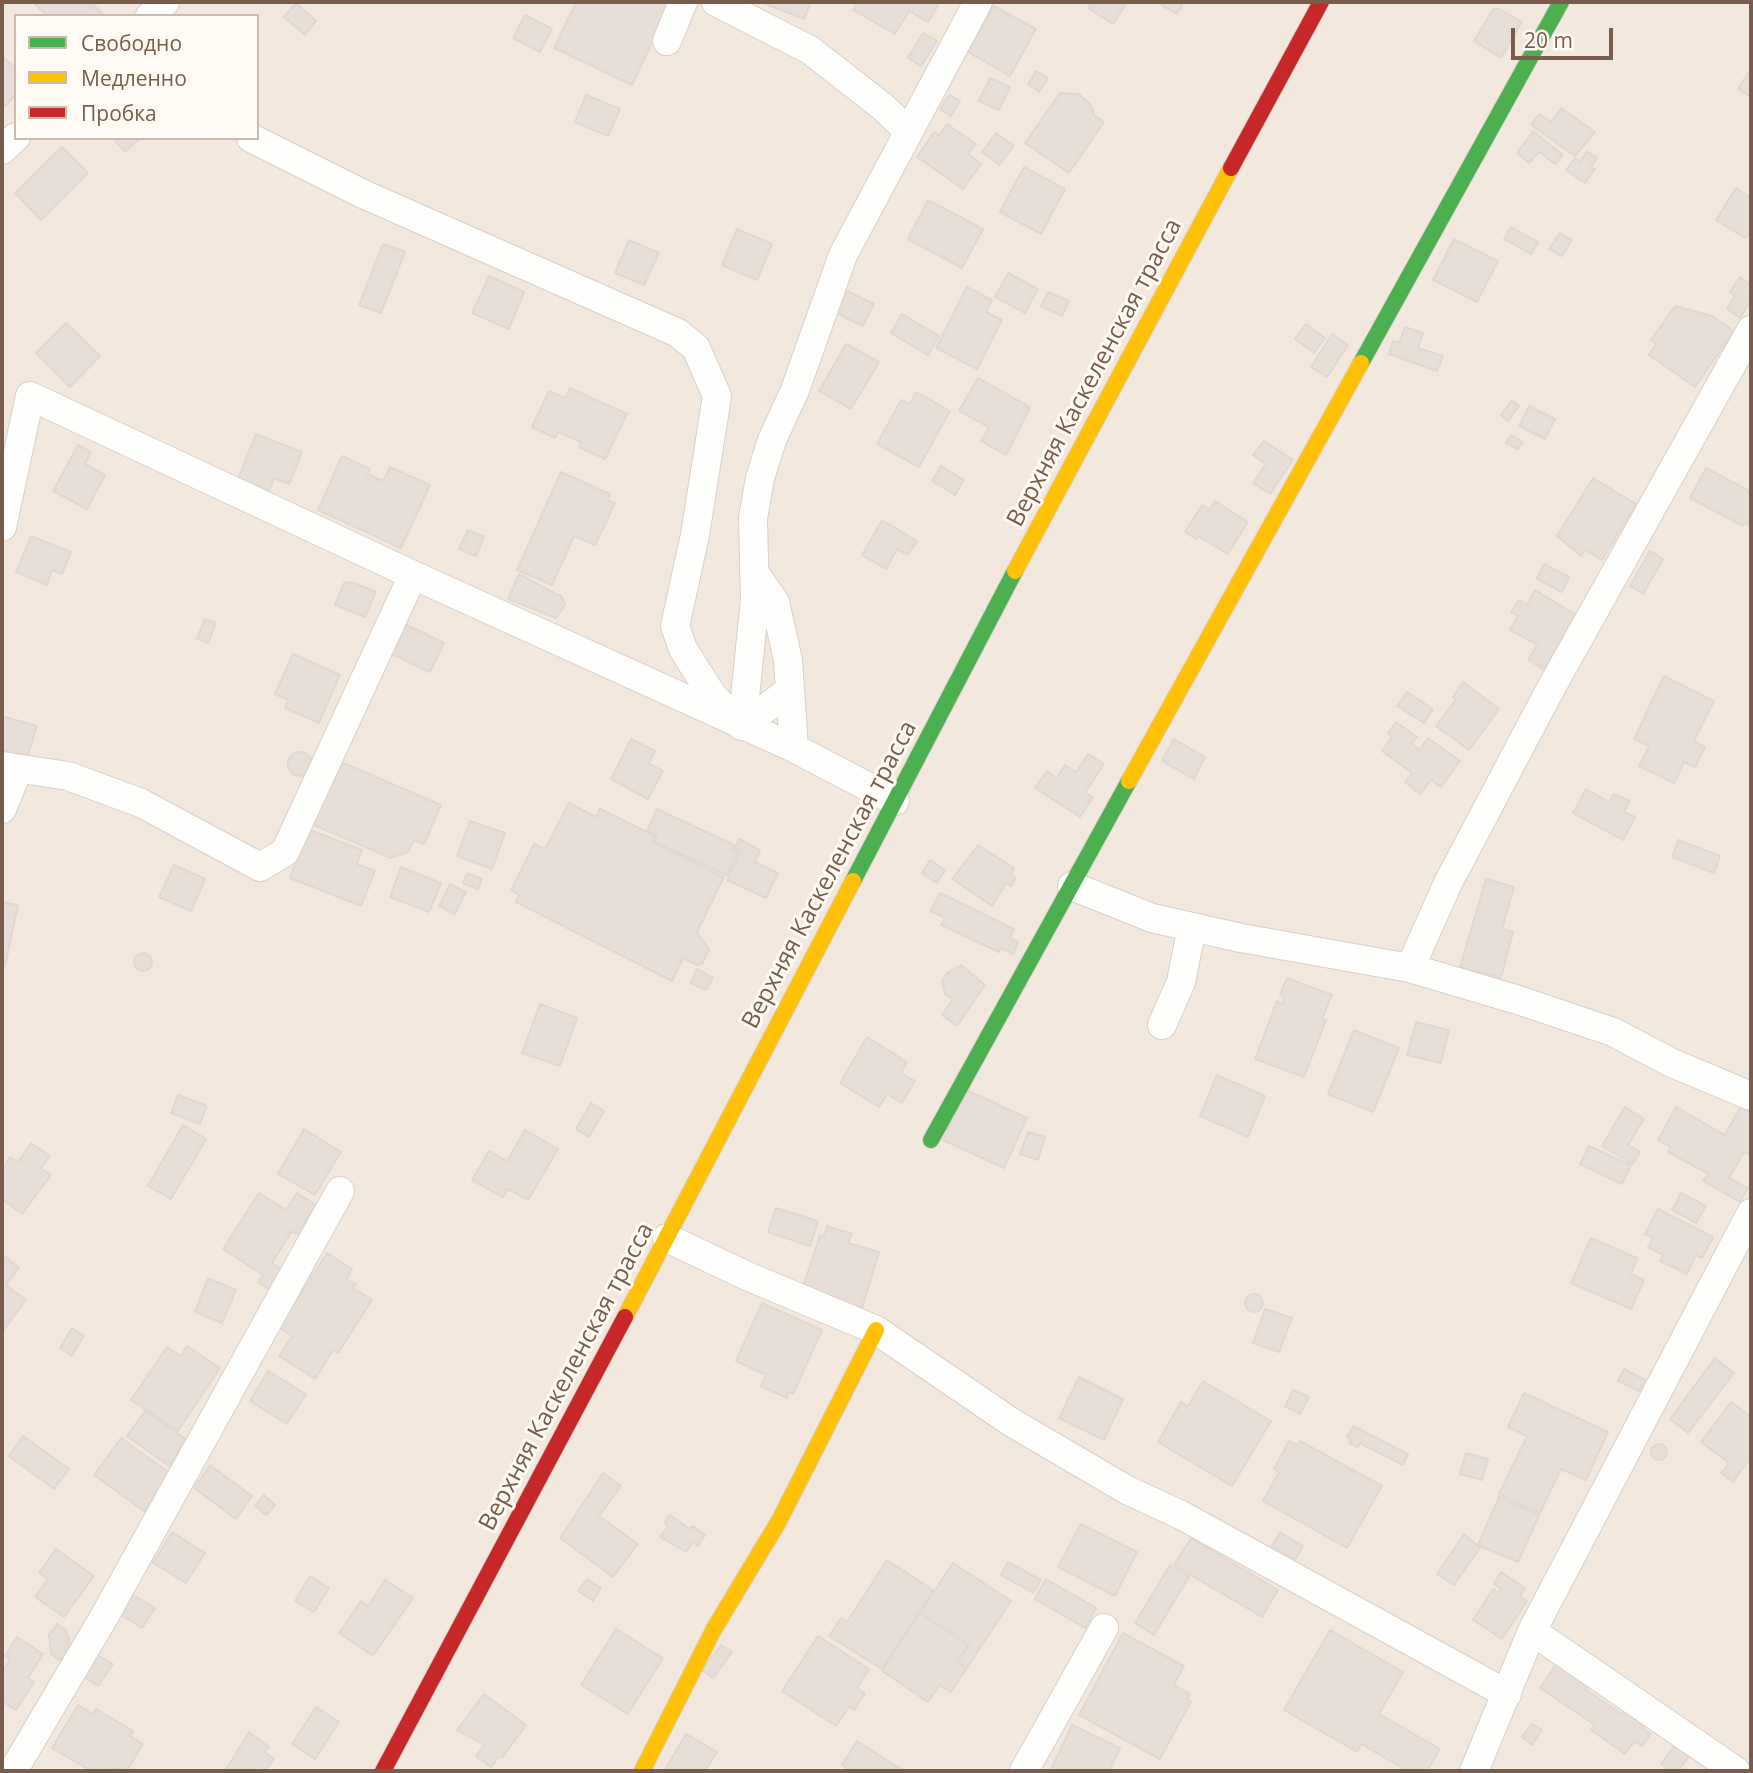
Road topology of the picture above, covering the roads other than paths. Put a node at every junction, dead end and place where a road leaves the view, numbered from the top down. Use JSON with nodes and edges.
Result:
{"nodes":[{"id":1,"x":165,"y":2,"type":"edge"},
{"id":2,"x":684,"y":2,"type":"edge"},
{"id":3,"x":716,"y":2,"type":"edge"},
{"id":4,"x":978,"y":2,"type":"edge"},
{"id":5,"x":1321,"y":2,"type":"edge"},
{"id":6,"x":1560,"y":2,"type":"edge"},
{"id":7,"x":152,"y":14,"type":"edge"},
{"id":8,"x":667,"y":41,"type":"dead end"},
{"id":9,"x":908,"y":131,"type":"junction"},
{"id":10,"x":255,"y":140,"type":"edge"},
{"id":11,"x":1751,"y":330,"type":"edge"},
{"id":12,"x":2,"y":527,"type":"edge"},
{"id":13,"x":754,"y":572,"type":"junction"},
{"id":14,"x":412,"y":575,"type":"junction"},
{"id":15,"x":790,"y":690,"type":"junction"},
{"id":16,"x":741,"y":726,"type":"junction"},
{"id":17,"x":794,"y":748,"type":"junction"},
{"id":18,"x":10,"y":768,"type":"edge"},
{"id":19,"x":895,"y":801,"type":"junction"},
{"id":20,"x":2,"y":810,"type":"edge"},
{"id":21,"x":1072,"y":886,"type":"junction"},
{"id":22,"x":1192,"y":927,"type":"junction"},
{"id":23,"x":1410,"y":968,"type":"junction"},
{"id":24,"x":1162,"y":1025,"type":"dead end"},
{"id":25,"x":1751,"y":1096,"type":"edge"},
{"id":26,"x":931,"y":1140,"type":"dead end"},
{"id":27,"x":340,"y":1191,"type":"dead end"},
{"id":28,"x":1751,"y":1213,"type":"edge"},
{"id":29,"x":667,"y":1238,"type":"junction"},
{"id":30,"x":876,"y":1331,"type":"junction"},
{"id":31,"x":1104,"y":1628,"type":"dead end"},
{"id":32,"x":1532,"y":1631,"type":"junction"},
{"id":33,"x":1507,"y":1694,"type":"junction"},
{"id":34,"x":13,"y":1771,"type":"edge"},
{"id":35,"x":383,"y":1771,"type":"edge"},
{"id":36,"x":642,"y":1771,"type":"edge"},
{"id":37,"x":1024,"y":1771,"type":"edge"},
{"id":38,"x":1474,"y":1771,"type":"edge"},
{"id":39,"x":1736,"y":1771,"type":"edge"}],
"edges":[{"from":1,"to":7,"type":"street"},
{"from":2,"to":8,"type":"street"},
{"from":3,"to":9,"type":"street"},
{"from":4,"to":9,"type":"street"},
{"from":5,"to":19,"type":"main road","name":"Верхняя Каскеленская трасса"},
{"from":6,"to":21,"type":"main road"},
{"from":9,"to":13,"type":"street"},
{"from":10,"to":16,"type":"street"},
{"from":11,"to":23,"type":"street"},
{"from":12,"to":14,"type":"street"},
{"from":13,"to":15,"type":"street"},
{"from":13,"to":16,"type":"street"},
{"from":14,"to":16,"type":"street"},
{"from":14,"to":18,"type":"street"},
{"from":15,"to":16,"type":"street"},
{"from":15,"to":17,"type":"street"},
{"from":16,"to":17,"type":"street"},
{"from":17,"to":19,"type":"street"},
{"from":18,"to":20,"type":"street"},
{"from":19,"to":29,"type":"main road","name":"Верхняя Каскеленская трасса"},
{"from":21,"to":22,"type":"street"},
{"from":21,"to":26,"type":"main road"},
{"from":22,"to":23,"type":"street"},
{"from":22,"to":24,"type":"street"},
{"from":23,"to":25,"type":"street"},
{"from":27,"to":34,"type":"street"},
{"from":28,"to":32,"type":"street"},
{"from":29,"to":30,"type":"street"},
{"from":29,"to":35,"type":"main road","name":"Верхняя Каскеленская трасса"},
{"from":30,"to":33,"type":"street"},
{"from":30,"to":36,"type":"main road"},
{"from":31,"to":37,"type":"street"},
{"from":32,"to":33,"type":"street"},
{"from":32,"to":39,"type":"street"},
{"from":33,"to":38,"type":"street"}]}
